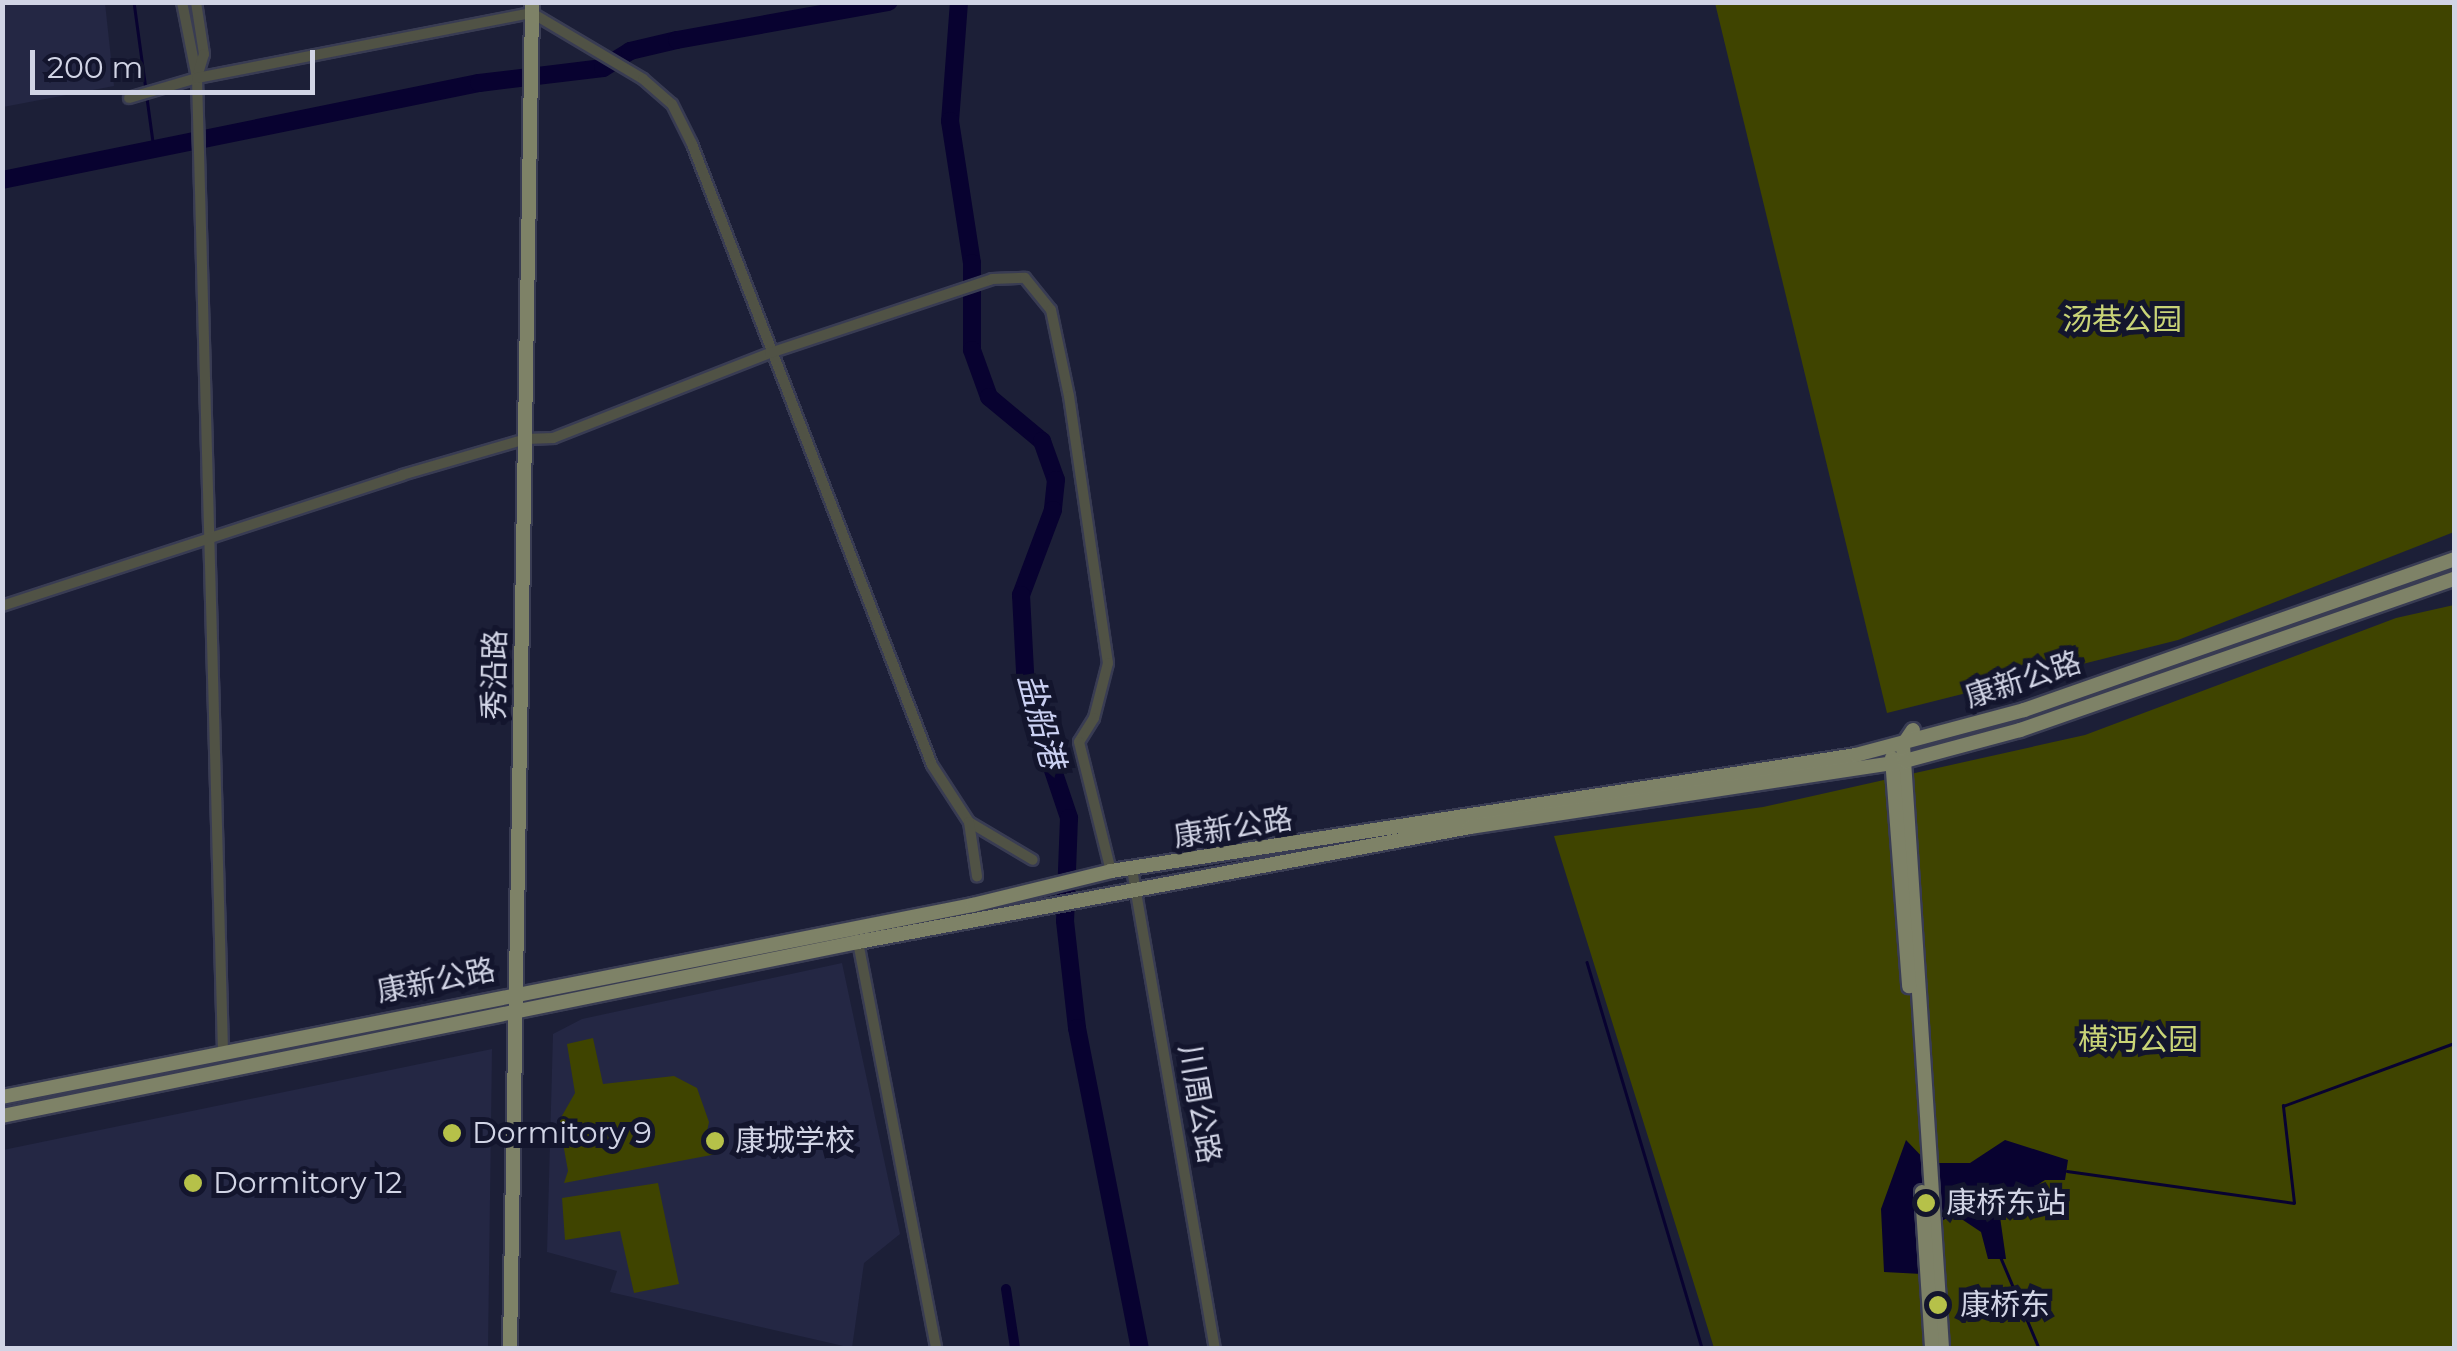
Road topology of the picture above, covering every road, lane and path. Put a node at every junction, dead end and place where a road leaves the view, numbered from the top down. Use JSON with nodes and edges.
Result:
{"nodes":[{"id":1,"x":182,"y":2,"type":"edge"},
{"id":2,"x":196,"y":2,"type":"edge"},
{"id":3,"x":532,"y":8,"type":"edge"},
{"id":4,"x":197,"y":78,"type":"junction"},
{"id":5,"x":129,"y":98,"type":"dead end"},
{"id":6,"x":770,"y":353,"type":"junction"},
{"id":7,"x":526,"y":439,"type":"junction"},
{"id":8,"x":212,"y":534,"type":"junction"},
{"id":9,"x":2454,"y":558,"type":"edge"},
{"id":10,"x":2454,"y":579,"type":"edge"},
{"id":11,"x":2,"y":606,"type":"edge"},
{"id":12,"x":1913,"y":730,"type":"dead end"},
{"id":13,"x":1898,"y":754,"type":"junction"},
{"id":14,"x":969,"y":822,"type":"junction"},
{"id":15,"x":1033,"y":860,"type":"dead end"},
{"id":16,"x":1132,"y":869,"type":"junction"},
{"id":17,"x":1106,"y":873,"type":"junction"},
{"id":18,"x":977,"y":876,"type":"dead end"},
{"id":19,"x":1136,"y":890,"type":"junction"},
{"id":20,"x":858,"y":942,"type":"junction"},
{"id":21,"x":519,"y":992,"type":"junction"},
{"id":22,"x":518,"y":1012,"type":"junction"},
{"id":23,"x":222,"y":1052,"type":"junction"},
{"id":24,"x":2,"y":1097,"type":"edge"},
{"id":25,"x":2,"y":1116,"type":"edge"},
{"id":26,"x":510,"y":1348,"type":"edge"},
{"id":27,"x":936,"y":1348,"type":"edge"},
{"id":28,"x":1215,"y":1348,"type":"edge"},
{"id":29,"x":1932,"y":1348,"type":"edge"},
{"id":30,"x":1942,"y":1348,"type":"edge"}],
"edges":[{"from":1,"to":4,"type":"street"},
{"from":2,"to":4,"type":"street"},
{"from":3,"to":4,"type":"street"},
{"from":3,"to":6,"type":"street"},
{"from":3,"to":7,"type":"main road","name":"秀沿路"},
{"from":4,"to":5,"type":"street"},
{"from":4,"to":8,"type":"street"},
{"from":6,"to":7,"type":"street"},
{"from":6,"to":14,"type":"street"},
{"from":6,"to":17,"type":"street"},
{"from":7,"to":8,"type":"street"},
{"from":7,"to":21,"type":"main road","name":"秀沿路"},
{"from":8,"to":11,"type":"street"},
{"from":8,"to":23,"type":"street"},
{"from":9,"to":13,"type":"main road","name":"康新公路"},
{"from":10,"to":13,"type":"main road","name":"康新公路"},
{"from":12,"to":13,"type":"main road"},
{"from":13,"to":16,"type":"main road","name":"康新公路"},
{"from":13,"to":19,"type":"main road","name":"康新公路"},
{"from":13,"to":29,"type":"main road"},
{"from":13,"to":30,"type":"main road"},
{"from":14,"to":15,"type":"street"},
{"from":14,"to":18,"type":"street"},
{"from":16,"to":17,"type":"main road","name":"康新公路"},
{"from":16,"to":19,"type":"street","name":"川周公路"},
{"from":17,"to":21,"type":"main road","name":"康新公路"},
{"from":19,"to":20,"type":"main road","name":"康新公路"},
{"from":19,"to":28,"type":"street","name":"川周公路"},
{"from":20,"to":22,"type":"main road","name":"康新公路"},
{"from":20,"to":27,"type":"street"},
{"from":21,"to":22,"type":"main road","name":"秀沿路"},
{"from":21,"to":23,"type":"main road","name":"康新公路"},
{"from":22,"to":25,"type":"main road","name":"康新公路"},
{"from":22,"to":26,"type":"main road","name":"秀沿路"},
{"from":23,"to":24,"type":"main road","name":"康新公路"}]}
